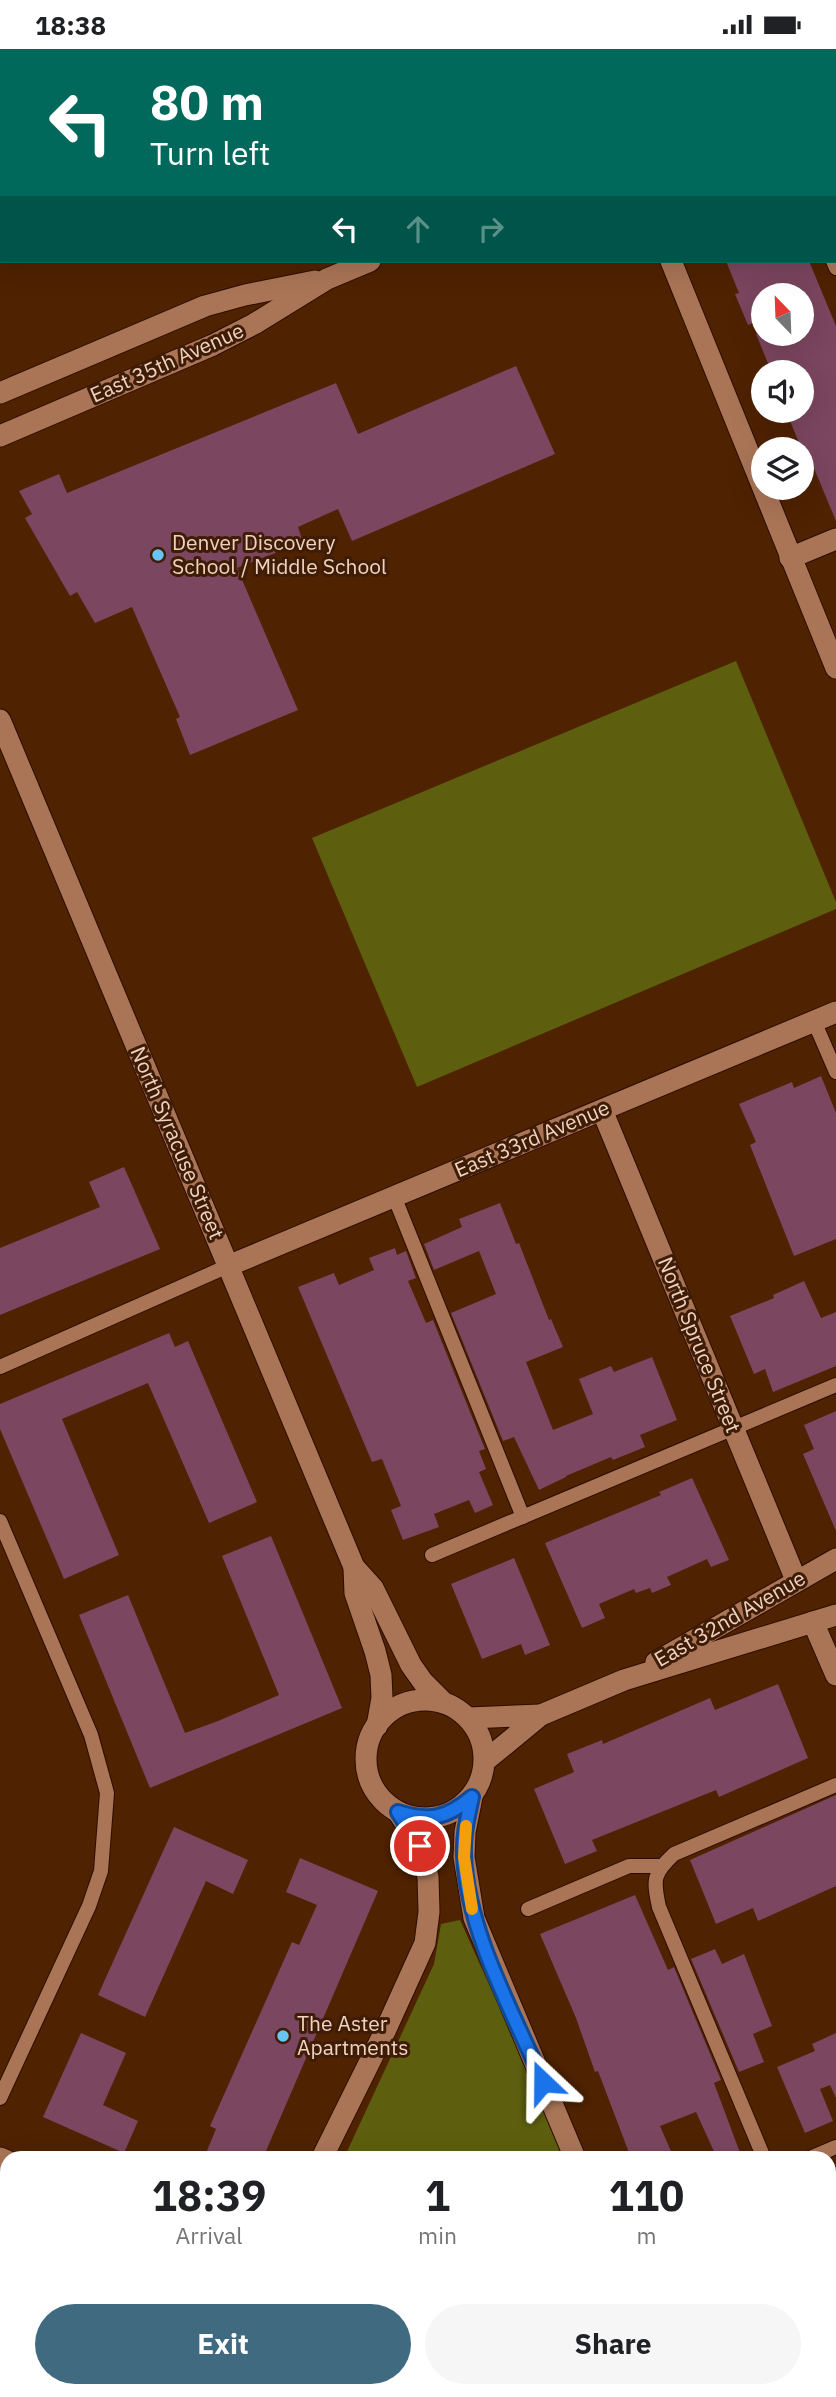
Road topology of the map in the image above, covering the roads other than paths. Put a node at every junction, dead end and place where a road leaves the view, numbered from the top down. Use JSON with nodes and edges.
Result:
{"nodes":[{"id":1,"x":365,"y":263,"type":"edge"},
{"id":2,"x":672,"y":263,"type":"edge"},
{"id":3,"x":327,"y":279,"type":"junction"},
{"id":4,"x":0,"y":393,"type":"edge"},
{"id":5,"x":0,"y":436,"type":"edge"},
{"id":6,"x":836,"y":540,"type":"edge"},
{"id":7,"x":790,"y":558,"type":"junction"},
{"id":8,"x":836,"y":668,"type":"edge"},
{"id":9,"x":0,"y":720,"type":"edge"},
{"id":10,"x":836,"y":1012,"type":"edge"},
{"id":11,"x":814,"y":1021,"type":"junction"},
{"id":12,"x":836,"y":1072,"type":"edge"},
{"id":13,"x":602,"y":1110,"type":"junction"},
{"id":14,"x":394,"y":1196,"type":"junction"},
{"id":15,"x":229,"y":1266,"type":"junction"},
{"id":16,"x":0,"y":1367,"type":"edge"},
{"id":17,"x":836,"y":1385,"type":"edge"},
{"id":18,"x":733,"y":1428,"type":"junction"},
{"id":19,"x":523,"y":1517,"type":"junction"},
{"id":20,"x":0,"y":1521,"type":"edge"},
{"id":21,"x":432,"y":1555,"type":"dead end"},
{"id":22,"x":836,"y":1559,"type":"edge"},
{"id":23,"x":354,"y":1567,"type":"junction"},
{"id":24,"x":796,"y":1580,"type":"junction"},
{"id":25,"x":836,"y":1615,"type":"edge"},
{"id":26,"x":814,"y":1622,"type":"junction"},
{"id":27,"x":836,"y":1675,"type":"edge"},
{"id":28,"x":624,"y":1681,"type":"junction"},
{"id":29,"x":444,"y":1703,"type":"junction"},
{"id":30,"x":541,"y":1715,"type":"junction"},
{"id":31,"x":468,"y":1719,"type":"junction"},
{"id":32,"x":377,"y":1726,"type":"junction"},
{"id":33,"x":485,"y":1761,"type":"junction"},
{"id":34,"x":836,"y":1785,"type":"edge"},
{"id":35,"x":472,"y":1797,"type":"junction"},
{"id":36,"x":398,"y":1812,"type":"junction"},
{"id":37,"x":661,"y":1866,"type":"junction"},
{"id":38,"x":528,"y":1909,"type":"dead end"},
{"id":39,"x":0,"y":2098,"type":"edge"},
{"id":40,"x":325,"y":2151,"type":"edge"},
{"id":41,"x":572,"y":2151,"type":"edge"},
{"id":42,"x":761,"y":2151,"type":"edge"}],
"edges":[{"from":1,"to":3,"type":"street","name":"East 35th Avenue"},
{"from":2,"to":7,"type":"street"},
{"from":3,"to":4,"type":"street","name":"East 35th Avenue"},
{"from":3,"to":5,"type":"street","name":"East 35th Avenue"},
{"from":6,"to":7,"type":"street"},
{"from":7,"to":8,"type":"street"},
{"from":9,"to":15,"type":"street","name":"North Syracuse Street"},
{"from":10,"to":11,"type":"street","name":"East 33rd Avenue"},
{"from":11,"to":12,"type":"lane"},
{"from":11,"to":13,"type":"street","name":"East 33rd Avenue"},
{"from":13,"to":14,"type":"street","name":"East 33rd Avenue"},
{"from":13,"to":18,"type":"street","name":"North Spruce Street"},
{"from":14,"to":15,"type":"street","name":"East 33rd Avenue"},
{"from":14,"to":19,"type":"lane"},
{"from":15,"to":16,"type":"lane"},
{"from":15,"to":23,"type":"street","name":"North Syracuse Street"},
{"from":17,"to":18,"type":"lane"},
{"from":18,"to":19,"type":"lane"},
{"from":18,"to":24,"type":"street","name":"North Spruce Street"},
{"from":19,"to":21,"type":"lane"},
{"from":20,"to":39,"type":"lane"},
{"from":22,"to":24,"type":"street","name":"East 32nd Avenue"},
{"from":23,"to":29,"type":"street","name":"North Syracuse Street"},
{"from":23,"to":32,"type":"street","name":"North Syracuse Street"},
{"from":24,"to":28,"type":"street","name":"East 32nd Avenue"},
{"from":25,"to":26,"type":"street","name":"East 32nd Avenue"},
{"from":26,"to":27,"type":"street"},
{"from":26,"to":28,"type":"street","name":"East 32nd Avenue"},
{"from":28,"to":30,"type":"street","name":"East 32nd Avenue"},
{"from":29,"to":31,"type":"street"},
{"from":29,"to":32,"type":"street"},
{"from":30,"to":31,"type":"street","name":"East 32nd Avenue"},
{"from":30,"to":33,"type":"street","name":"East 32nd Avenue"},
{"from":31,"to":33,"type":"street"},
{"from":32,"to":36,"type":"street"},
{"from":33,"to":35,"type":"street"},
{"from":34,"to":37,"type":"lane"},
{"from":35,"to":36,"type":"street"},
{"from":35,"to":41,"type":"street"},
{"from":36,"to":40,"type":"street"},
{"from":37,"to":38,"type":"lane"},
{"from":37,"to":42,"type":"lane"}]}
